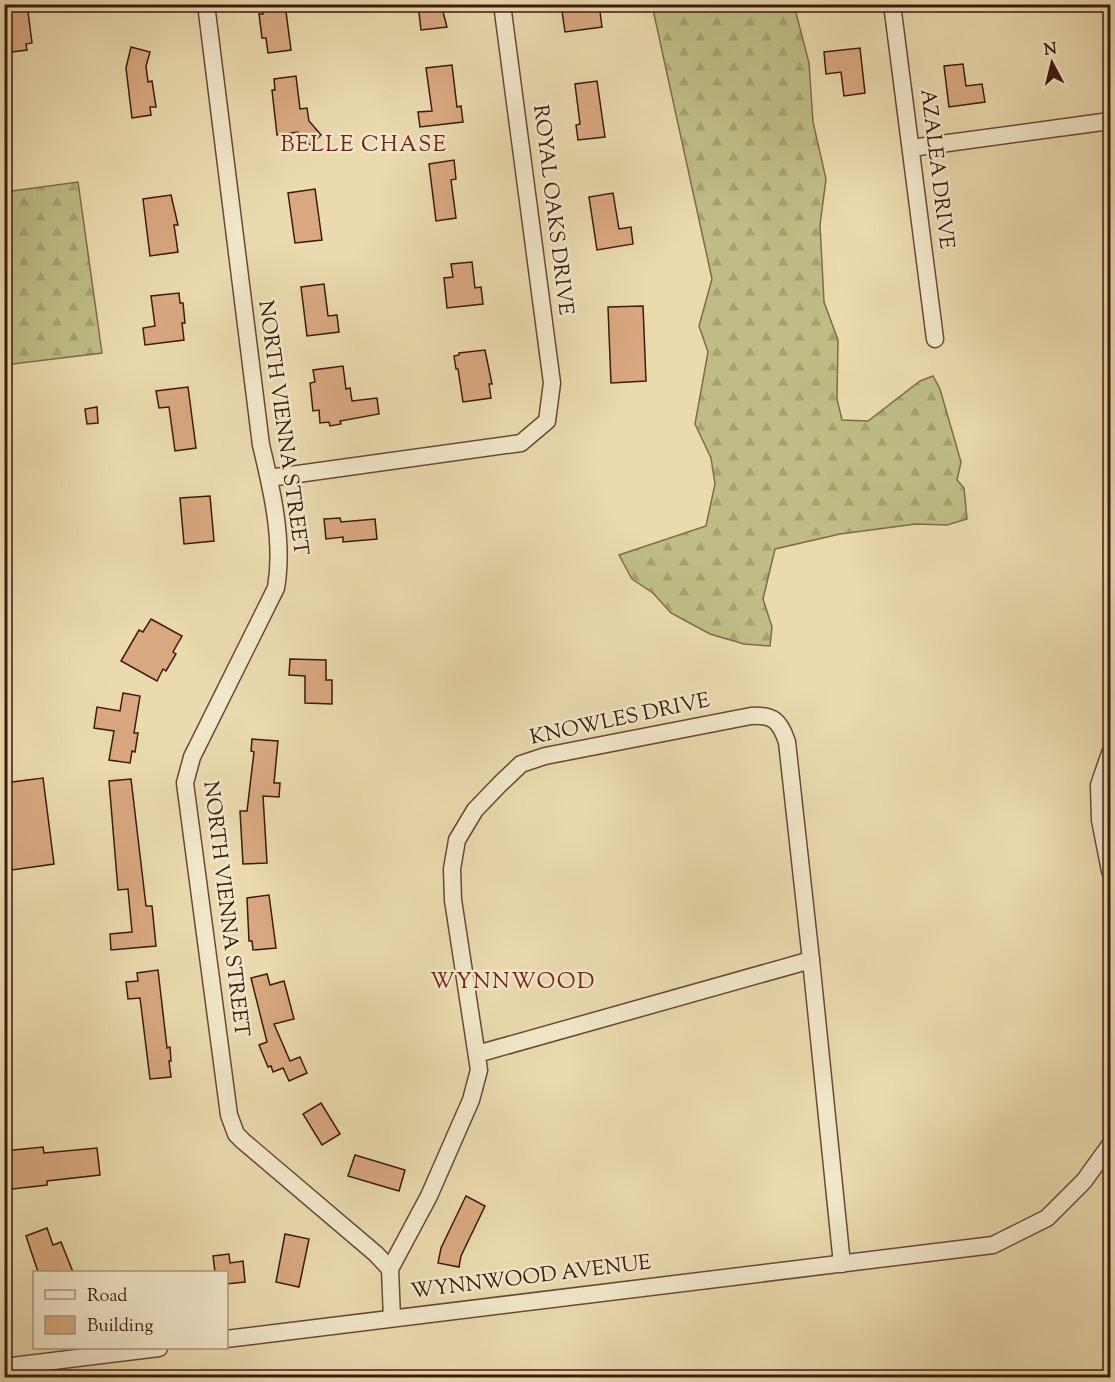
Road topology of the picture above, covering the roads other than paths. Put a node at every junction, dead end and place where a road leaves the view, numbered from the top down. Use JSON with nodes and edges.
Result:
{"nodes":[{"id":1,"x":206,"y":4,"type":"edge"},
{"id":2,"x":502,"y":4,"type":"edge"},
{"id":3,"x":892,"y":4,"type":"edge"},
{"id":4,"x":1110,"y":121,"type":"edge"},
{"id":5,"x":910,"y":148,"type":"junction"},
{"id":6,"x":935,"y":339,"type":"dead end"},
{"id":7,"x":269,"y":478,"type":"junction"},
{"id":8,"x":1110,"y":753,"type":"edge"},
{"id":9,"x":1110,"y":871,"type":"edge"},
{"id":10,"x":811,"y":960,"type":"junction"},
{"id":11,"x":477,"y":1054,"type":"junction"},
{"id":12,"x":1110,"y":1145,"type":"edge"},
{"id":13,"x":842,"y":1264,"type":"junction"},
{"id":14,"x":390,"y":1269,"type":"junction"},
{"id":15,"x":392,"y":1318,"type":"junction"},
{"id":16,"x":228,"y":1339,"type":"edge"},
{"id":17,"x":144,"y":1349,"type":"edge"},
{"id":18,"x":4,"y":1367,"type":"edge"}],
"edges":[{"from":1,"to":7,"type":"street","name":"NORTH VIENNA STREET"},
{"from":2,"to":7,"type":"street","name":"ROYAL OAKS DRIVE"},
{"from":3,"to":5,"type":"street","name":"AZALEA DRIVE"},
{"from":4,"to":5,"type":"street"},
{"from":5,"to":6,"type":"street","name":"AZALEA DRIVE"},
{"from":7,"to":14,"type":"street","name":"NORTH VIENNA STREET"},
{"from":8,"to":9,"type":"street"},
{"from":10,"to":11,"type":"street"},
{"from":10,"to":11,"type":"street","name":"KNOWLES DRIVE"},
{"from":10,"to":13,"type":"street","name":"KNOWLES DRIVE"},
{"from":11,"to":14,"type":"street","name":"KNOWLES DRIVE"},
{"from":12,"to":13,"type":"street","name":"WYNNWOOD AVENUE"},
{"from":13,"to":15,"type":"street","name":"WYNNWOOD AVENUE"},
{"from":14,"to":15,"type":"street"},
{"from":15,"to":16,"type":"street","name":"WYNNWOOD AVENUE"},
{"from":17,"to":18,"type":"street"}]}
